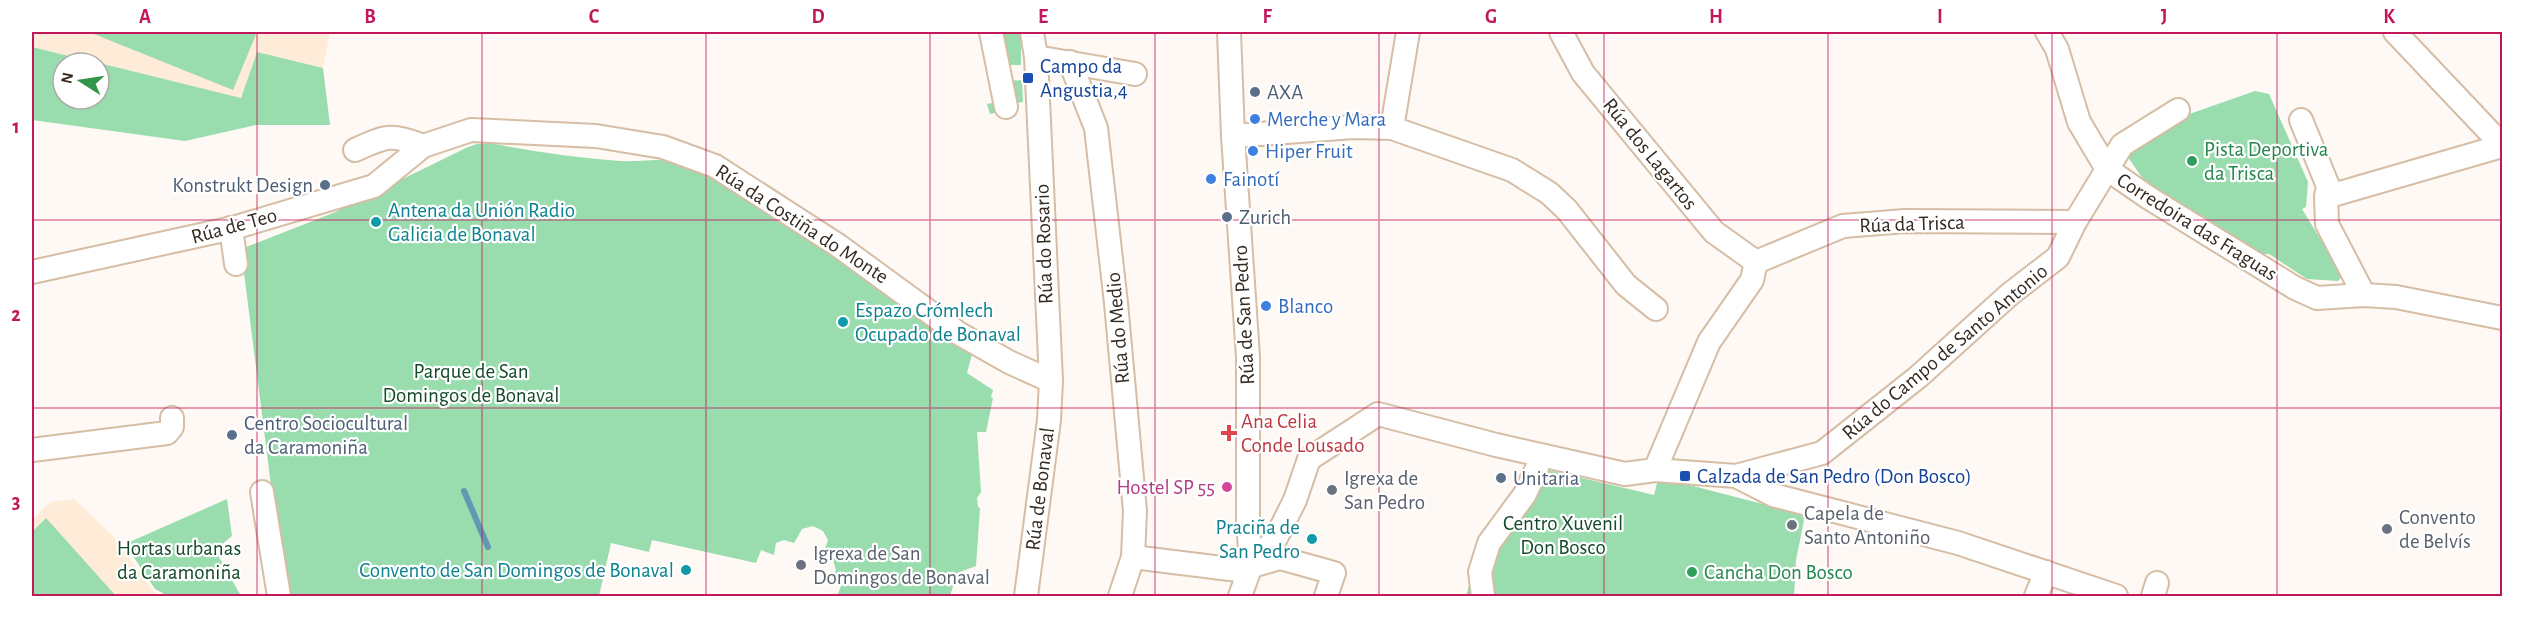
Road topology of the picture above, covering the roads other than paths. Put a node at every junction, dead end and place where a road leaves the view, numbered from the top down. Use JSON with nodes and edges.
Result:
{"nodes":[{"id":1,"x":991,"y":32,"type":"edge"},
{"id":2,"x":1032,"y":32,"type":"edge"},
{"id":3,"x":1229,"y":32,"type":"edge"},
{"id":4,"x":1408,"y":32,"type":"edge"},
{"id":5,"x":1561,"y":32,"type":"edge"},
{"id":6,"x":2047,"y":32,"type":"edge"},
{"id":7,"x":2395,"y":32,"type":"edge"},
{"id":8,"x":1036,"y":57,"type":"junction"},
{"id":9,"x":1070,"y":62,"type":"junction"},
{"id":10,"x":1136,"y":74,"type":"dead end"},
{"id":11,"x":1006,"y":107,"type":"dead end"},
{"id":12,"x":2178,"y":110,"type":"dead end"},
{"id":13,"x":2301,"y":120,"type":"dead end"},
{"id":14,"x":1392,"y":128,"type":"junction"},
{"id":15,"x":1233,"y":136,"type":"junction"},
{"id":16,"x":423,"y":146,"type":"junction"},
{"id":17,"x":2502,"y":146,"type":"edge"},
{"id":18,"x":355,"y":150,"type":"dead end"},
{"id":19,"x":2107,"y":169,"type":"junction"},
{"id":20,"x":2326,"y":197,"type":"junction"},
{"id":21,"x":2075,"y":222,"type":"junction"},
{"id":22,"x":231,"y":228,"type":"junction"},
{"id":23,"x":1756,"y":262,"type":"junction"},
{"id":24,"x":236,"y":264,"type":"dead end"},
{"id":25,"x":32,"y":272,"type":"edge"},
{"id":26,"x":2364,"y":294,"type":"junction"},
{"id":27,"x":1656,"y":309,"type":"dead end"},
{"id":28,"x":2502,"y":318,"type":"edge"},
{"id":29,"x":1051,"y":381,"type":"junction"},
{"id":30,"x":170,"y":426,"type":"dead end"},
{"id":31,"x":32,"y":450,"type":"edge"},
{"id":32,"x":1537,"y":468,"type":"dead end"},
{"id":33,"x":1655,"y":470,"type":"junction"},
{"id":34,"x":1736,"y":476,"type":"junction"},
{"id":35,"x":262,"y":492,"type":"dead end"},
{"id":36,"x":1133,"y":557,"type":"junction"},
{"id":37,"x":1251,"y":566,"type":"junction"},
{"id":38,"x":2046,"y":572,"type":"junction"},
{"id":39,"x":279,"y":597,"type":"edge"},
{"id":40,"x":1026,"y":597,"type":"edge"},
{"id":41,"x":1120,"y":597,"type":"edge"},
{"id":42,"x":1240,"y":597,"type":"edge"},
{"id":43,"x":1326,"y":597,"type":"edge"},
{"id":44,"x":1483,"y":597,"type":"edge"},
{"id":45,"x":2036,"y":597,"type":"edge"},
{"id":46,"x":2116,"y":597,"type":"edge"}],
"edges":[{"from":1,"to":11,"type":"street"},
{"from":2,"to":8,"type":"street","name":"Rúa do Rosario"},
{"from":3,"to":15,"type":"street","name":"Rúa de San Pedro"},
{"from":4,"to":14,"type":"street"},
{"from":5,"to":23,"type":"street","name":"Rúa dos Lagartos"},
{"from":6,"to":19,"type":"street","name":"Corredoira das Fraguas"},
{"from":7,"to":17,"type":"street"},
{"from":8,"to":9,"type":"street"},
{"from":8,"to":29,"type":"street","name":"Rúa do Rosario"},
{"from":9,"to":10,"type":"street"},
{"from":9,"to":36,"type":"street","name":"Rúa do Medio"},
{"from":12,"to":19,"type":"street","name":"Rúa do Campo de Santo Antonio"},
{"from":13,"to":20,"type":"street"},
{"from":14,"to":15,"type":"street"},
{"from":14,"to":27,"type":"street"},
{"from":15,"to":37,"type":"street","name":"Rúa de San Pedro"},
{"from":16,"to":18,"type":"street"},
{"from":16,"to":22,"type":"street","name":"Rúa de Teo"},
{"from":16,"to":29,"type":"street","name":"Rúa da Costiña do Monte"},
{"from":17,"to":20,"type":"street"},
{"from":19,"to":21,"type":"street","name":"Rúa do Campo de Santo Antonio"},
{"from":19,"to":26,"type":"street","name":"Corredoira das Fraguas"},
{"from":20,"to":26,"type":"street"},
{"from":21,"to":23,"type":"street","name":"Rúa da Trisca"},
{"from":21,"to":34,"type":"street","name":"Rúa do Campo de Santo Antonio"},
{"from":22,"to":24,"type":"street"},
{"from":22,"to":25,"type":"street","name":"Rúa de Teo"},
{"from":23,"to":33,"type":"street"},
{"from":26,"to":28,"type":"street","name":"Corredoira das Fraguas"},
{"from":29,"to":40,"type":"street","name":"Rúa de Bonaval"},
{"from":30,"to":31,"type":"street"},
{"from":32,"to":44,"type":"street"},
{"from":33,"to":34,"type":"street"},
{"from":33,"to":37,"type":"street"},
{"from":34,"to":38,"type":"street"},
{"from":35,"to":39,"type":"street"},
{"from":36,"to":37,"type":"street"},
{"from":36,"to":41,"type":"street","name":"Rúa do Medio"},
{"from":37,"to":42,"type":"street","name":"Rúa de San Pedro"},
{"from":37,"to":43,"type":"street"},
{"from":38,"to":45,"type":"street"},
{"from":38,"to":46,"type":"street"}]}
